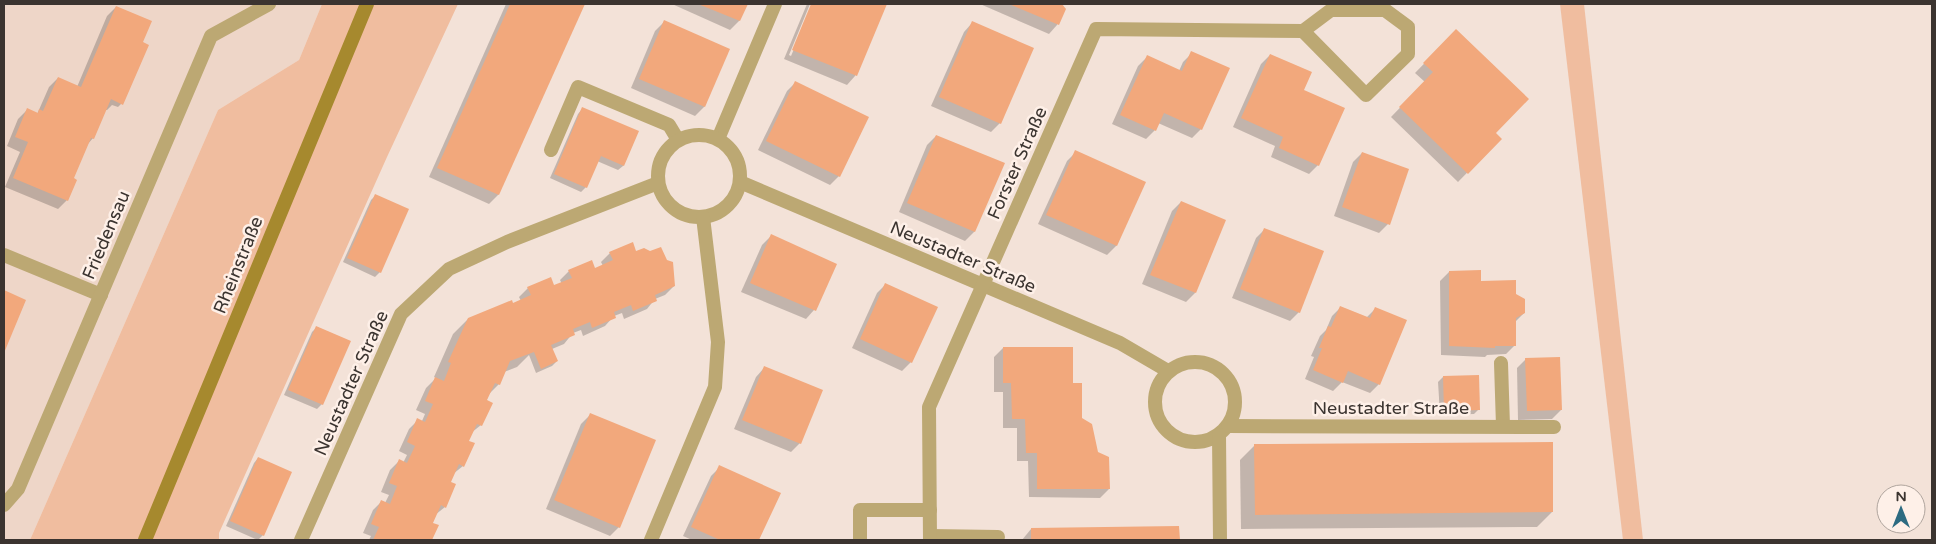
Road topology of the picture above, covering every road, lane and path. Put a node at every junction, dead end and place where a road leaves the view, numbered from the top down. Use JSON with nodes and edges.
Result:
{"nodes":[{"id":1,"x":268,"y":4,"type":"edge"},
{"id":2,"x":367,"y":4,"type":"edge"},
{"id":3,"x":775,"y":4,"type":"edge"},
{"id":4,"x":1303,"y":31,"type":"junction"},
{"id":5,"x":718,"y":139,"type":"junction"},
{"id":6,"x":678,"y":140,"type":"junction"},
{"id":7,"x":551,"y":150,"type":"dead end"},
{"id":8,"x":740,"y":182,"type":"junction"},
{"id":9,"x":658,"y":183,"type":"junction"},
{"id":10,"x":703,"y":217,"type":"junction"},
{"id":11,"x":4,"y":254,"type":"edge"},
{"id":12,"x":983,"y":286,"type":"junction"},
{"id":13,"x":101,"y":295,"type":"junction"},
{"id":14,"x":1501,"y":363,"type":"dead end"},
{"id":15,"x":1168,"y":371,"type":"junction"},
{"id":16,"x":1503,"y":426,"type":"junction"},
{"id":17,"x":1554,"y":427,"type":"dead end"},
{"id":18,"x":1223,"y":431,"type":"junction"},
{"id":19,"x":4,"y":505,"type":"edge"},
{"id":20,"x":930,"y":510,"type":"junction"},
{"id":21,"x":998,"y":537,"type":"dead end"},
{"id":22,"x":930,"y":538,"type":"edge"},
{"id":23,"x":145,"y":540,"type":"edge"},
{"id":24,"x":301,"y":540,"type":"edge"},
{"id":25,"x":650,"y":540,"type":"edge"},
{"id":26,"x":860,"y":540,"type":"edge"},
{"id":27,"x":1220,"y":540,"type":"edge"}],
"edges":[{"from":1,"to":13,"type":"street","name":"Friedensau"},
{"from":2,"to":23,"type":"main road","name":"Rheinstraße"},
{"from":3,"to":5,"type":"street"},
{"from":4,"to":4,"type":"street"},
{"from":4,"to":12,"type":"street","name":"Forster Straße"},
{"from":5,"to":6,"type":"street"},
{"from":5,"to":8,"type":"street"},
{"from":6,"to":7,"type":"street"},
{"from":6,"to":9,"type":"street"},
{"from":8,"to":10,"type":"street"},
{"from":8,"to":12,"type":"street","name":"Neustadter Straße"},
{"from":9,"to":10,"type":"street"},
{"from":9,"to":24,"type":"street","name":"Neustadter Straße"},
{"from":10,"to":25,"type":"street"},
{"from":11,"to":13,"type":"street"},
{"from":12,"to":15,"type":"street","name":"Neustadter Straße"},
{"from":12,"to":20,"type":"street","name":"Forster Straße"},
{"from":13,"to":19,"type":"street","name":"Friedensau"},
{"from":14,"to":16,"type":"street"},
{"from":15,"to":18,"type":"street"},
{"from":15,"to":18,"type":"street","name":"Neustadter Straße"},
{"from":16,"to":17,"type":"street","name":"Neustadter Straße"},
{"from":16,"to":18,"type":"street","name":"Neustadter Straße"},
{"from":18,"to":27,"type":"street"},
{"from":20,"to":22,"type":"street","name":"Forster Straße"},
{"from":20,"to":26,"type":"street"},
{"from":21,"to":22,"type":"street"}]}
